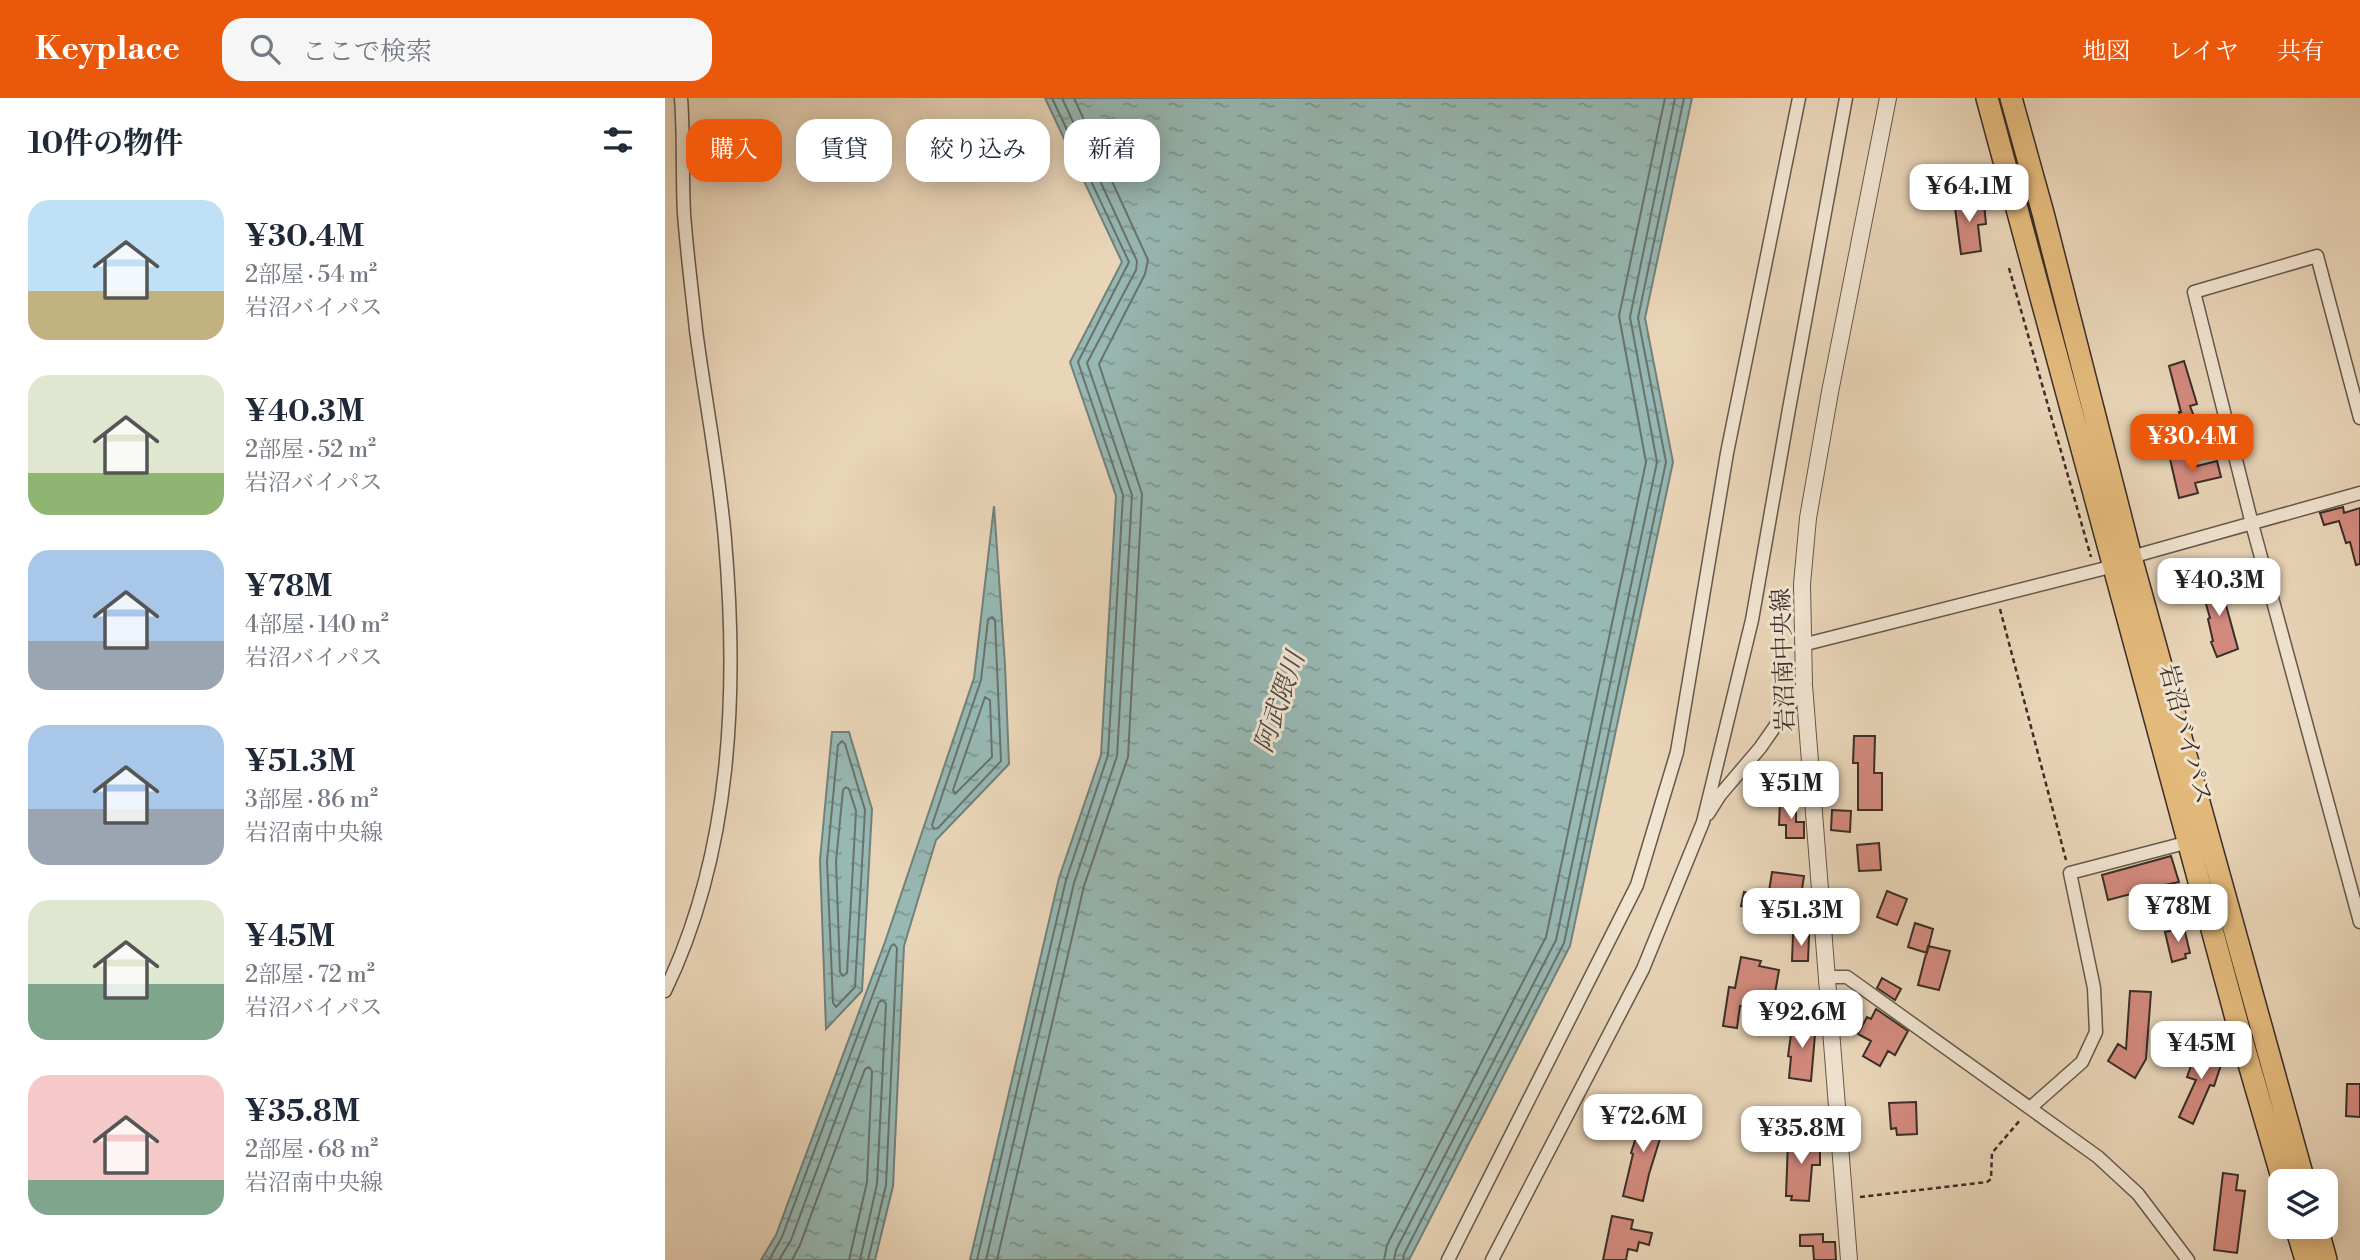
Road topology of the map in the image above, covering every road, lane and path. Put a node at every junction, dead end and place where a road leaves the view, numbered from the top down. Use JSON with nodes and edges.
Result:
{"nodes":[{"id":1,"x":681,"y":98,"type":"edge"},
{"id":2,"x":1799,"y":98,"type":"edge"},
{"id":3,"x":1846,"y":98,"type":"edge"},
{"id":4,"x":1888,"y":98,"type":"edge"},
{"id":5,"x":1987,"y":98,"type":"edge"},
{"id":6,"x":2011,"y":98,"type":"edge"},
{"id":7,"x":2009,"y":268,"type":"dead end"},
{"id":8,"x":2360,"y":418,"type":"edge"},
{"id":9,"x":2360,"y":493,"type":"edge"},
{"id":10,"x":2252,"y":524,"type":"junction"},
{"id":11,"x":2113,"y":565,"type":"junction"},
{"id":12,"x":1997,"y":595,"type":"junction"},
{"id":13,"x":1802,"y":645,"type":"junction"},
{"id":14,"x":1804,"y":685,"type":"junction"},
{"id":15,"x":1703,"y":822,"type":"junction"},
{"id":16,"x":2189,"y":842,"type":"junction"},
{"id":17,"x":2070,"y":873,"type":"junction"},
{"id":18,"x":2360,"y":922,"type":"edge"},
{"id":19,"x":1827,"y":977,"type":"junction"},
{"id":20,"x":665,"y":991,"type":"edge"},
{"id":21,"x":2030,"y":1108,"type":"junction"},
{"id":22,"x":2280,"y":1169,"type":"edge"},
{"id":23,"x":2300,"y":1169,"type":"edge"},
{"id":24,"x":1844,"y":1199,"type":"junction"},
{"id":25,"x":2300,"y":1239,"type":"edge"},
{"id":26,"x":2320,"y":1239,"type":"edge"},
{"id":27,"x":1448,"y":1260,"type":"edge"},
{"id":28,"x":1492,"y":1260,"type":"edge"},
{"id":29,"x":1849,"y":1260,"type":"edge"},
{"id":30,"x":2188,"y":1260,"type":"edge"},
{"id":31,"x":2306,"y":1260,"type":"edge"},
{"id":32,"x":2326,"y":1260,"type":"edge"}],
"edges":[{"from":1,"to":20,"type":"street"},
{"from":2,"to":27,"type":"street"},
{"from":3,"to":15,"type":"street"},
{"from":4,"to":13,"type":"street","name":"岩沼南中央線"},
{"from":5,"to":11,"type":"highway","name":"岩沼バイパス"},
{"from":6,"to":11,"type":"highway","name":"岩沼バイパス"},
{"from":7,"to":11,"type":"path"},
{"from":8,"to":10,"type":"street"},
{"from":9,"to":10,"type":"street"},
{"from":10,"to":11,"type":"street"},
{"from":10,"to":18,"type":"street"},
{"from":11,"to":12,"type":"street"},
{"from":11,"to":16,"type":"highway","name":"岩沼バイパス"},
{"from":11,"to":23,"type":"highway","name":"岩沼バイパス"},
{"from":12,"to":13,"type":"street"},
{"from":12,"to":17,"type":"path"},
{"from":13,"to":14,"type":"street","name":"岩沼南中央線"},
{"from":14,"to":15,"type":"street"},
{"from":14,"to":19,"type":"street","name":"岩沼南中央線"},
{"from":15,"to":28,"type":"street"},
{"from":16,"to":17,"type":"street"},
{"from":16,"to":22,"type":"highway","name":"岩沼バイパス"},
{"from":17,"to":21,"type":"street"},
{"from":19,"to":21,"type":"street"},
{"from":19,"to":24,"type":"street","name":"岩沼南中央線"},
{"from":21,"to":24,"type":"path"},
{"from":21,"to":30,"type":"street"},
{"from":24,"to":29,"type":"street","name":"岩沼南中央線"},
{"from":25,"to":31,"type":"highway"},
{"from":26,"to":32,"type":"highway"}]}
